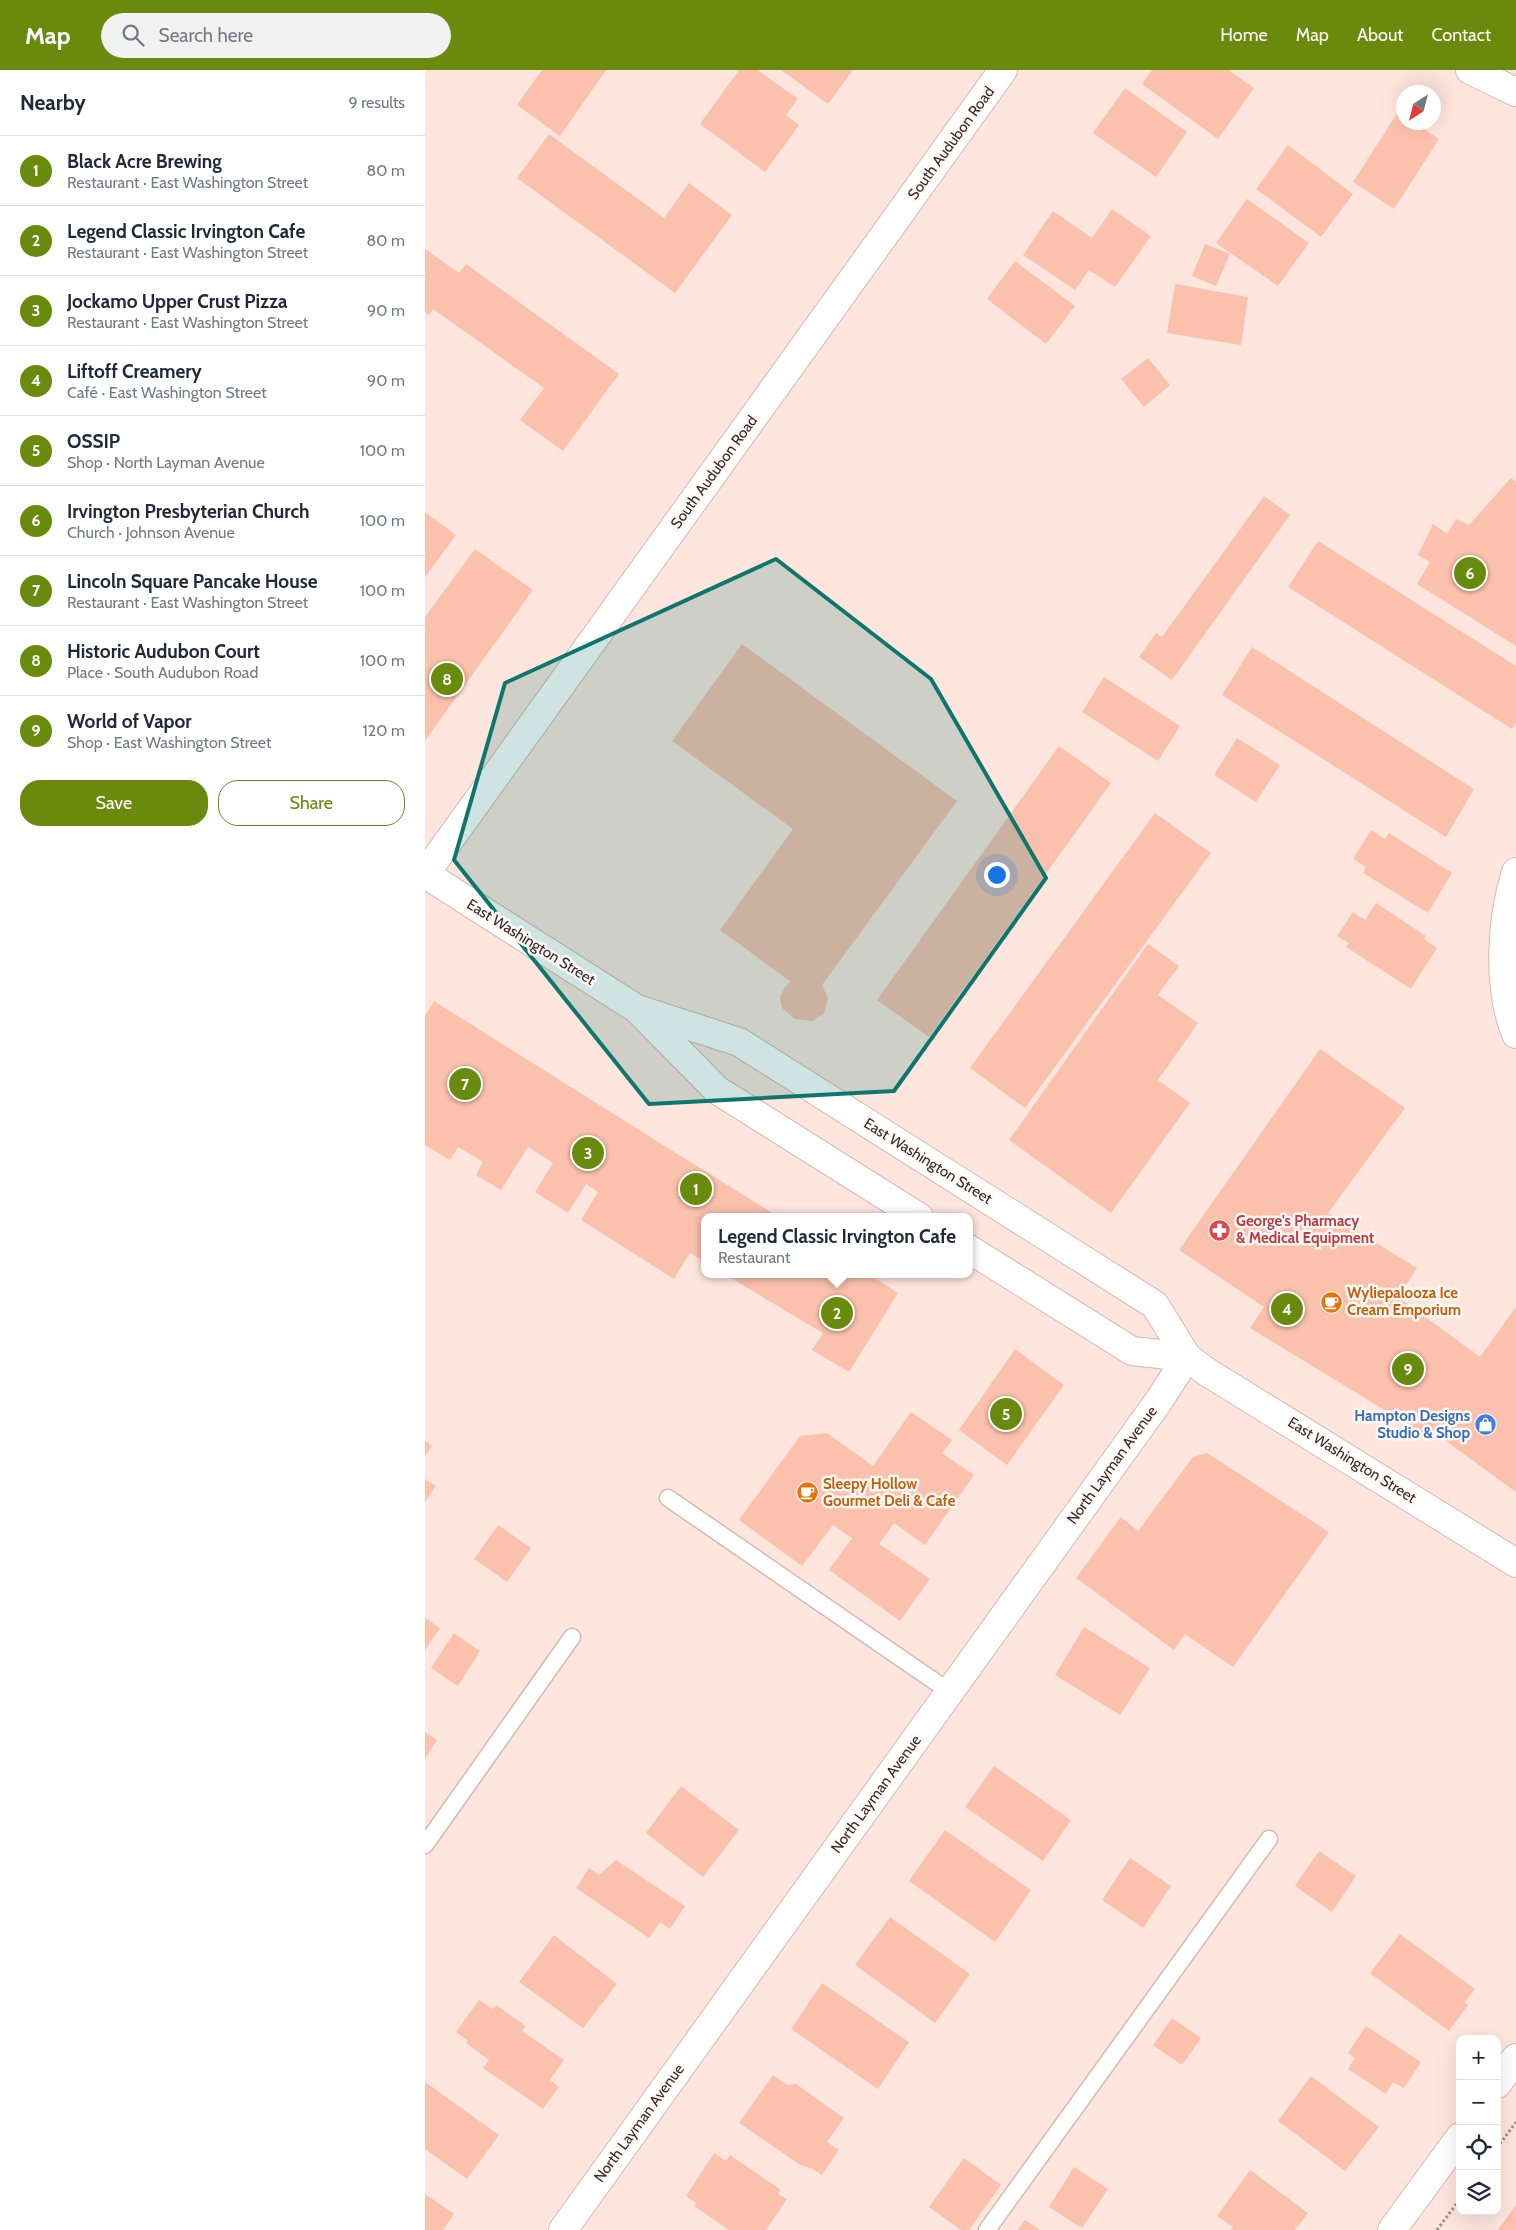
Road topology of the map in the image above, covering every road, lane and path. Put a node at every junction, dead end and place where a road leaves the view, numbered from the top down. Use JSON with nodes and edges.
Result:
{"nodes":[{"id":1,"x":1003,"y":70,"type":"edge"},
{"id":2,"x":1470,"y":70,"type":"edge"},
{"id":3,"x":1516,"y":92,"type":"edge"},
{"id":4,"x":1516,"y":872,"type":"edge"},
{"id":5,"x":425,"y":874,"type":"edge"},
{"id":6,"x":637,"y":1009,"type":"junction"},
{"id":7,"x":1516,"y":1034,"type":"edge"},
{"id":8,"x":913,"y":1213,"type":"edge"},
{"id":9,"x":973,"y":1251,"type":"edge"},
{"id":10,"x":1187,"y":1357,"type":"junction"},
{"id":11,"x":668,"y":1498,"type":"dead end"},
{"id":12,"x":1516,"y":1563,"type":"edge"},
{"id":13,"x":573,"y":1637,"type":"dead end"},
{"id":14,"x":950,"y":1692,"type":"junction"},
{"id":15,"x":1269,"y":1839,"type":"dead end"},
{"id":16,"x":425,"y":1845,"type":"edge"},
{"id":17,"x":1516,"y":2058,"type":"edge"},
{"id":18,"x":1500,"y":2080,"type":"edge"},
{"id":19,"x":1516,"y":2122,"type":"edge"},
{"id":20,"x":1456,"y":2142,"type":"edge"},
{"id":21,"x":1501,"y":2143,"type":"edge"},
{"id":22,"x":1456,"y":2204,"type":"edge"},
{"id":23,"x":563,"y":2230,"type":"edge"},
{"id":24,"x":987,"y":2230,"type":"edge"},
{"id":25,"x":1392,"y":2230,"type":"edge"},
{"id":26,"x":1437,"y":2230,"type":"edge"}],
"edges":[{"from":1,"to":5,"type":"street","name":"South Audubon Road"},
{"from":2,"to":3,"type":"street"},
{"from":4,"to":7,"type":"street"},
{"from":5,"to":6,"type":"street","name":"East Washington Street"},
{"from":6,"to":8,"type":"street","name":"East Washington Street"},
{"from":6,"to":10,"type":"street","name":"East Washington Street"},
{"from":9,"to":10,"type":"street","name":"East Washington Street"},
{"from":10,"to":12,"type":"street","name":"East Washington Street"},
{"from":10,"to":14,"type":"street","name":"North Layman Avenue"},
{"from":11,"to":14,"type":"lane"},
{"from":13,"to":16,"type":"lane"},
{"from":14,"to":23,"type":"street","name":"North Layman Avenue"},
{"from":15,"to":24,"type":"lane"},
{"from":17,"to":18,"type":"street"},
{"from":19,"to":21,"type":"path"},
{"from":20,"to":25,"type":"street"},
{"from":22,"to":26,"type":"path"}]}
